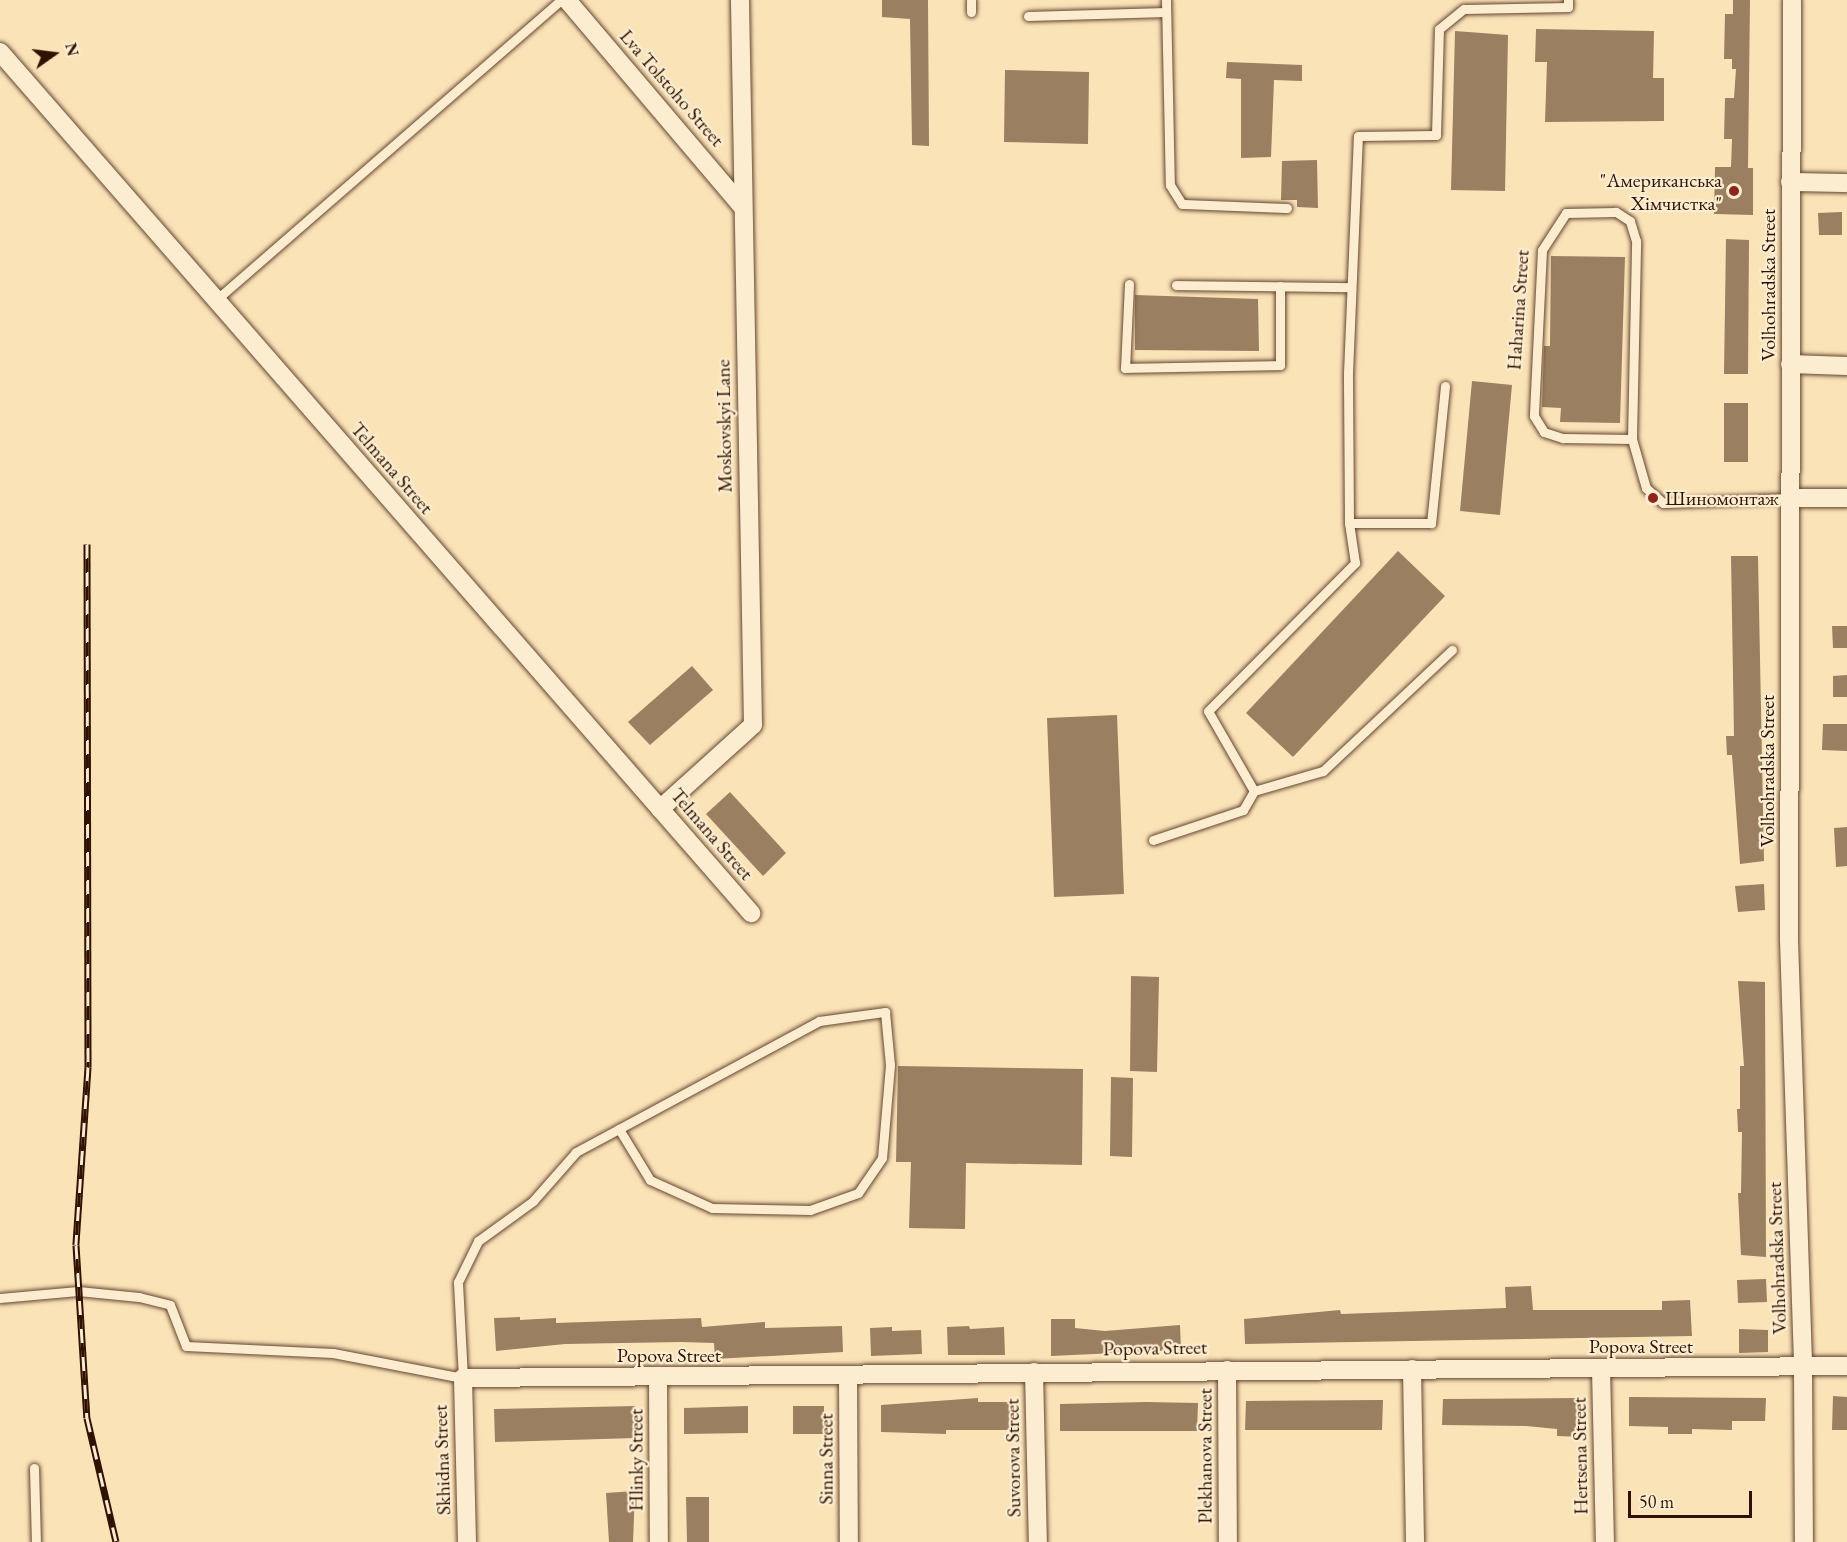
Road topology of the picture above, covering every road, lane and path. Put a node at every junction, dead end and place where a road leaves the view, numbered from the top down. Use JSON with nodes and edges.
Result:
{"nodes":[{"id":1,"x":561,"y":0,"type":"edge"},
{"id":2,"x":567,"y":0,"type":"edge"},
{"id":3,"x":740,"y":0,"type":"edge"},
{"id":4,"x":971,"y":0,"type":"edge"},
{"id":5,"x":1166,"y":0,"type":"edge"},
{"id":6,"x":1568,"y":0,"type":"edge"},
{"id":7,"x":1792,"y":0,"type":"edge"},
{"id":8,"x":971,"y":12,"type":"dead end"},
{"id":9,"x":1166,"y":12,"type":"junction"},
{"id":10,"x":1028,"y":16,"type":"dead end"},
{"id":11,"x":0,"y":52,"type":"edge"},
{"id":12,"x":1790,"y":182,"type":"junction"},
{"id":13,"x":1847,"y":183,"type":"edge"},
{"id":14,"x":742,"y":206,"type":"junction"},
{"id":15,"x":1287,"y":208,"type":"dead end"},
{"id":16,"x":1129,"y":284,"type":"dead end"},
{"id":17,"x":1176,"y":285,"type":"dead end"},
{"id":18,"x":1280,"y":286,"type":"junction"},
{"id":19,"x":1350,"y":287,"type":"junction"},
{"id":20,"x":216,"y":300,"type":"junction"},
{"id":21,"x":1791,"y":364,"type":"junction"},
{"id":22,"x":1847,"y":366,"type":"edge"},
{"id":23,"x":1445,"y":386,"type":"dead end"},
{"id":24,"x":1632,"y":439,"type":"junction"},
{"id":25,"x":1790,"y":498,"type":"junction"},
{"id":26,"x":1847,"y":498,"type":"edge"},
{"id":27,"x":1349,"y":523,"type":"junction"},
{"id":28,"x":1452,"y":650,"type":"dead end"},
{"id":29,"x":1254,"y":791,"type":"junction"},
{"id":30,"x":660,"y":809,"type":"junction"},
{"id":31,"x":1154,"y":840,"type":"dead end"},
{"id":32,"x":751,"y":913,"type":"dead end"},
{"id":33,"x":619,"y":1129,"type":"junction"},
{"id":34,"x":0,"y":1298,"type":"edge"},
{"id":35,"x":1847,"y":1366,"type":"edge"},
{"id":36,"x":1803,"y":1368,"type":"junction"},
{"id":37,"x":1412,"y":1369,"type":"junction"},
{"id":38,"x":1601,"y":1369,"type":"junction"},
{"id":39,"x":1227,"y":1370,"type":"junction"},
{"id":40,"x":1034,"y":1372,"type":"junction"},
{"id":41,"x":848,"y":1376,"type":"junction"},
{"id":42,"x":463,"y":1378,"type":"junction"},
{"id":43,"x":658,"y":1378,"type":"junction"},
{"id":44,"x":34,"y":1468,"type":"dead end"},
{"id":45,"x":36,"y":1542,"type":"edge"},
{"id":46,"x":467,"y":1542,"type":"edge"},
{"id":47,"x":659,"y":1542,"type":"edge"},
{"id":48,"x":849,"y":1542,"type":"edge"},
{"id":49,"x":1038,"y":1542,"type":"edge"},
{"id":50,"x":1228,"y":1542,"type":"edge"},
{"id":51,"x":1415,"y":1542,"type":"edge"},
{"id":52,"x":1605,"y":1542,"type":"edge"},
{"id":53,"x":1804,"y":1542,"type":"edge"}],
"edges":[{"from":1,"to":20,"type":"lane"},
{"from":2,"to":14,"type":"street","name":"Lva Tolstoho Street"},
{"from":3,"to":14,"type":"street","name":"Moskovskyi Lane"},
{"from":4,"to":8,"type":"lane"},
{"from":5,"to":9,"type":"lane"},
{"from":6,"to":19,"type":"lane"},
{"from":7,"to":12,"type":"street","name":"Volhohradska Street"},
{"from":9,"to":10,"type":"lane"},
{"from":9,"to":15,"type":"lane"},
{"from":11,"to":20,"type":"street","name":"Telmana Street"},
{"from":12,"to":13,"type":"street"},
{"from":12,"to":21,"type":"street","name":"Volhohradska Street"},
{"from":14,"to":30,"type":"street","name":"Moskovskyi Lane"},
{"from":16,"to":18,"type":"lane"},
{"from":17,"to":18,"type":"lane"},
{"from":18,"to":19,"type":"lane"},
{"from":19,"to":27,"type":"lane"},
{"from":20,"to":30,"type":"street","name":"Telmana Street"},
{"from":21,"to":22,"type":"street"},
{"from":21,"to":25,"type":"street","name":"Volhohradska Street"},
{"from":23,"to":27,"type":"lane"},
{"from":24,"to":24,"type":"lane","name":"Haharina Street"},
{"from":24,"to":25,"type":"lane","name":"Haharina Street"},
{"from":25,"to":26,"type":"street","name":"Haharina Street"},
{"from":25,"to":36,"type":"street","name":"Volhohradska Street"},
{"from":27,"to":29,"type":"lane"},
{"from":28,"to":29,"type":"lane"},
{"from":29,"to":31,"type":"lane"},
{"from":30,"to":32,"type":"street","name":"Telmana Street"},
{"from":33,"to":33,"type":"lane"},
{"from":33,"to":42,"type":"lane"},
{"from":34,"to":42,"type":"lane"},
{"from":35,"to":36,"type":"street","name":"Popova Street"},
{"from":36,"to":38,"type":"street","name":"Popova Street"},
{"from":36,"to":53,"type":"street","name":"Volhohradska Street"},
{"from":37,"to":38,"type":"street","name":"Popova Street"},
{"from":37,"to":39,"type":"street","name":"Popova Street"},
{"from":37,"to":51,"type":"street"},
{"from":38,"to":52,"type":"street","name":"Hertsena Street"},
{"from":39,"to":40,"type":"street","name":"Popova Street"},
{"from":39,"to":50,"type":"street","name":"Plekhanova Street"},
{"from":40,"to":41,"type":"street","name":"Popova Street"},
{"from":40,"to":49,"type":"street","name":"Suvorova Street"},
{"from":41,"to":43,"type":"street","name":"Popova Street"},
{"from":41,"to":48,"type":"street","name":"Sinna Street"},
{"from":42,"to":43,"type":"street","name":"Popova Street"},
{"from":42,"to":46,"type":"street","name":"Skhidna Street"},
{"from":43,"to":47,"type":"street","name":"Hlinky Street"},
{"from":44,"to":45,"type":"lane"}]}
